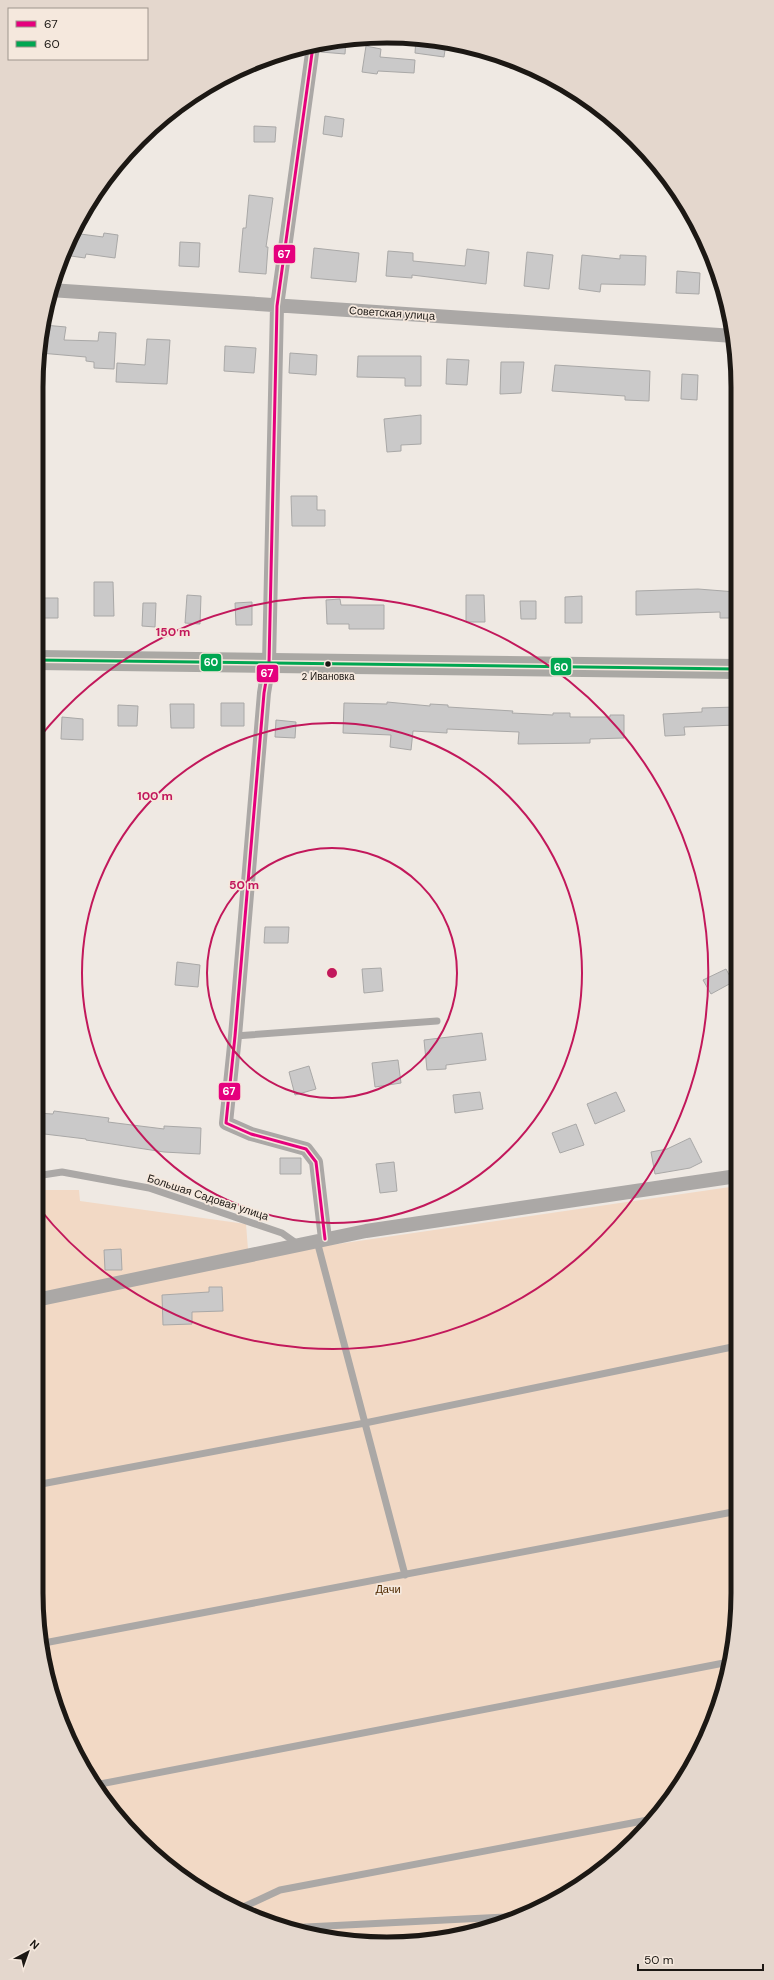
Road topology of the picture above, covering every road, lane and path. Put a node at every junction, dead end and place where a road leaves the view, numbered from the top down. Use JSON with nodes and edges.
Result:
{"nodes":[{"id":1,"x":312,"y":52,"type":"edge"},
{"id":2,"x":57,"y":290,"type":"edge"},
{"id":3,"x":277,"y":306,"type":"junction"},
{"id":4,"x":727,"y":336,"type":"edge"},
{"id":5,"x":43,"y":660,"type":"edge"},
{"id":6,"x":269,"y":663,"type":"junction"},
{"id":7,"x":731,"y":668,"type":"edge"},
{"id":8,"x":437,"y":1020,"type":"dead end"},
{"id":9,"x":235,"y":1036,"type":"junction"},
{"id":10,"x":43,"y":1175,"type":"edge"},
{"id":11,"x":731,"y":1177,"type":"edge"},
{"id":12,"x":321,"y":1240,"type":"junction"},
{"id":13,"x":299,"y":1245,"type":"junction"},
{"id":14,"x":43,"y":1299,"type":"edge"},
{"id":15,"x":731,"y":1347,"type":"edge"},
{"id":16,"x":365,"y":1423,"type":"junction"},
{"id":17,"x":43,"y":1484,"type":"edge"},
{"id":18,"x":731,"y":1512,"type":"edge"},
{"id":19,"x":405,"y":1575,"type":"junction"},
{"id":20,"x":47,"y":1642,"type":"edge"},
{"id":21,"x":723,"y":1663,"type":"edge"},
{"id":22,"x":101,"y":1784,"type":"edge"},
{"id":23,"x":646,"y":1820,"type":"edge"},
{"id":24,"x":245,"y":1906,"type":"edge"},
{"id":25,"x":503,"y":1917,"type":"edge"},
{"id":26,"x":307,"y":1927,"type":"edge"}],
"edges":[{"from":1,"to":3,"type":"street"},
{"from":2,"to":3,"type":"street","name":"Советская улица"},
{"from":3,"to":4,"type":"street","name":"Советская улица"},
{"from":3,"to":6,"type":"street"},
{"from":5,"to":6,"type":"street"},
{"from":6,"to":7,"type":"street"},
{"from":6,"to":9,"type":"street"},
{"from":8,"to":9,"type":"lane"},
{"from":9,"to":12,"type":"street"},
{"from":10,"to":13,"type":"lane","name":"Большая Садовая улица"},
{"from":11,"to":12,"type":"street"},
{"from":12,"to":13,"type":"street"},
{"from":12,"to":16,"type":"lane"},
{"from":13,"to":14,"type":"street"},
{"from":15,"to":16,"type":"lane"},
{"from":16,"to":17,"type":"lane"},
{"from":16,"to":19,"type":"lane"},
{"from":18,"to":19,"type":"lane"},
{"from":19,"to":20,"type":"lane"},
{"from":21,"to":22,"type":"lane"},
{"from":23,"to":24,"type":"lane"},
{"from":25,"to":26,"type":"lane"}]}
